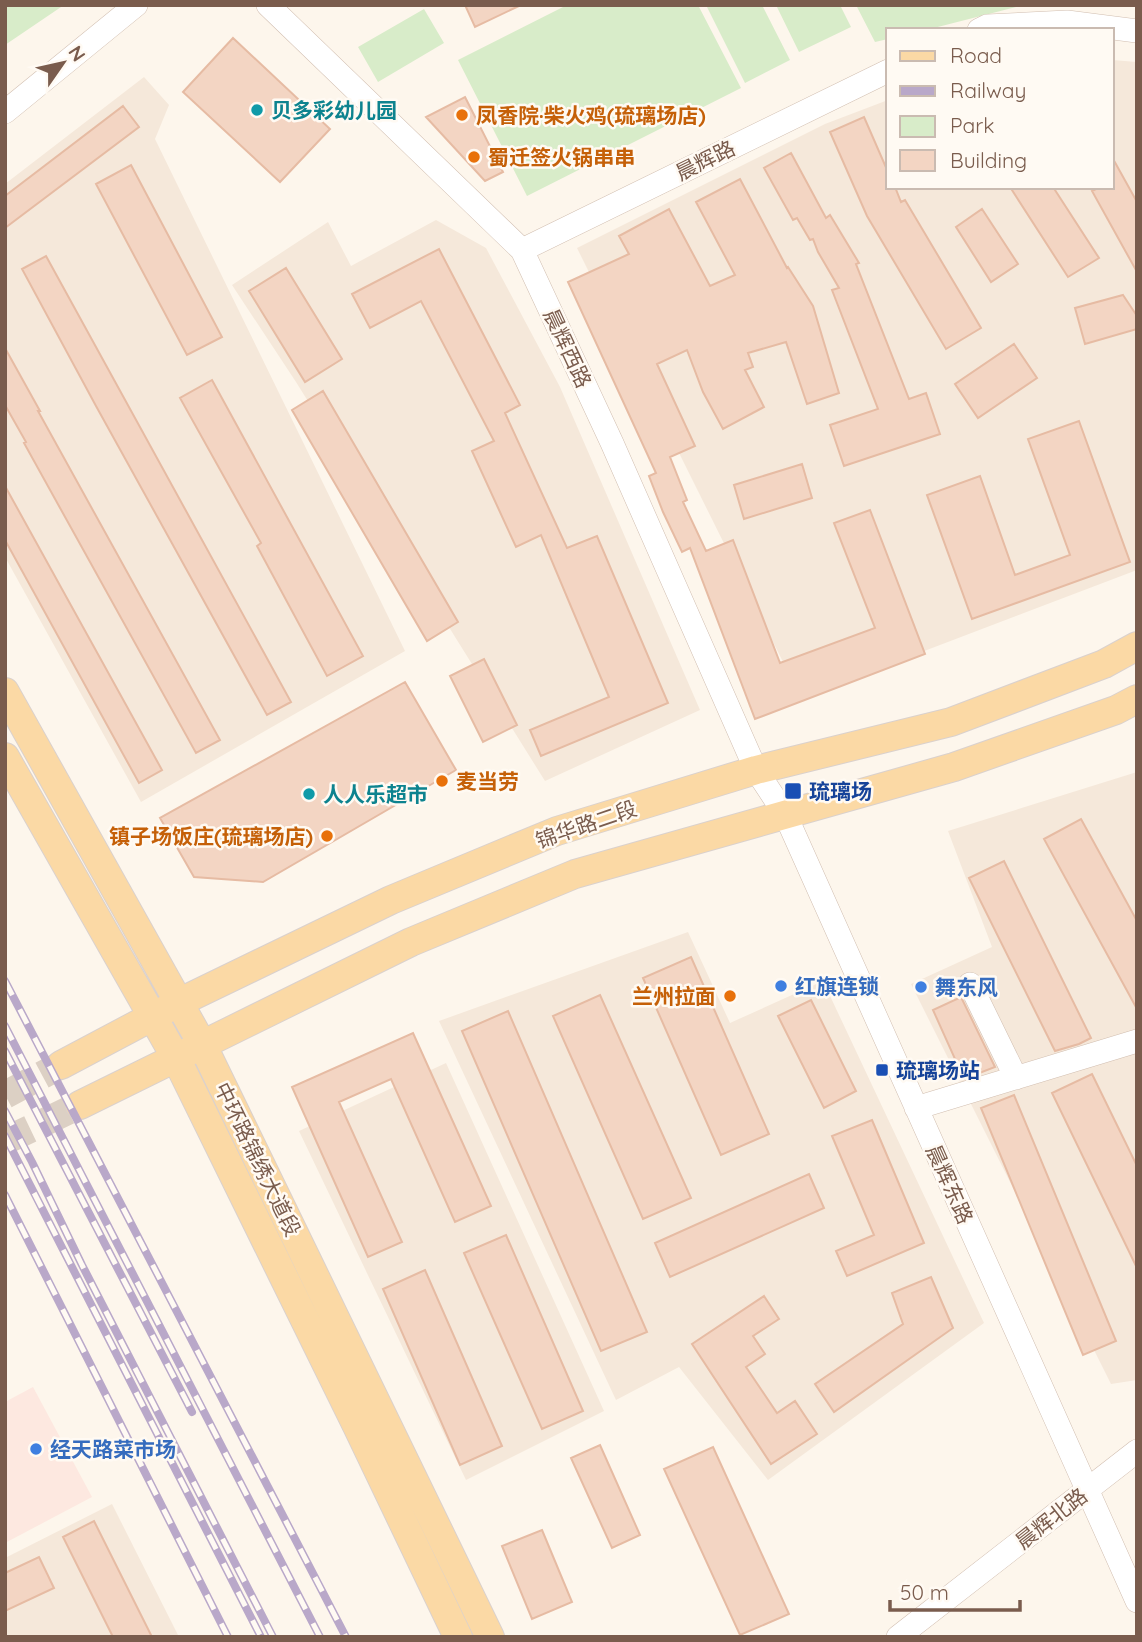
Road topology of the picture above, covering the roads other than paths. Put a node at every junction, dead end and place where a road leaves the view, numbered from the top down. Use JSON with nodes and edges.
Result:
{"nodes":[{"id":1,"x":136,"y":5,"type":"edge"},
{"id":2,"x":268,"y":5,"type":"edge"},
{"id":3,"x":983,"y":28,"type":"edge"},
{"id":4,"x":1114,"y":28,"type":"edge"},
{"id":5,"x":1114,"y":28,"type":"edge"},
{"id":6,"x":1137,"y":31,"type":"edge"},
{"id":7,"x":886,"y":72,"type":"edge"},
{"id":8,"x":5,"y":112,"type":"edge"},
{"id":9,"x":522,"y":250,"type":"junction"},
{"id":10,"x":1137,"y":646,"type":"edge"},
{"id":11,"x":5,"y":692,"type":"edge"},
{"id":12,"x":1137,"y":699,"type":"edge"},
{"id":13,"x":5,"y":757,"type":"edge"},
{"id":14,"x":756,"y":770,"type":"junction"},
{"id":15,"x":785,"y":814,"type":"junction"},
{"id":16,"x":970,"y":984,"type":"dead end"},
{"id":17,"x":178,"y":1003,"type":"junction"},
{"id":18,"x":153,"y":1016,"type":"junction"},
{"id":19,"x":1137,"y":1041,"type":"edge"},
{"id":20,"x":202,"y":1044,"type":"junction"},
{"id":21,"x":176,"y":1058,"type":"junction"},
{"id":22,"x":61,"y":1065,"type":"tunnel mouth"},
{"id":23,"x":1016,"y":1077,"type":"junction"},
{"id":24,"x":80,"y":1105,"type":"tunnel mouth"},
{"id":25,"x":916,"y":1108,"type":"junction"},
{"id":26,"x":1137,"y":1451,"type":"edge"},
{"id":27,"x":1087,"y":1490,"type":"junction"},
{"id":28,"x":1137,"y":1601,"type":"edge"},
{"id":29,"x":458,"y":1637,"type":"edge"},
{"id":30,"x":490,"y":1637,"type":"edge"},
{"id":31,"x":898,"y":1637,"type":"edge"}],
"edges":[{"from":1,"to":8,"type":"street"},
{"from":2,"to":9,"type":"street","name":"晨辉西路"},
{"from":3,"to":5,"type":"street"},
{"from":4,"to":6,"type":"street"},
{"from":7,"to":9,"type":"street","name":"晨辉路"},
{"from":9,"to":14,"type":"street","name":"晨辉西路"},
{"from":10,"to":14,"type":"main road","name":"锦华路二段"},
{"from":11,"to":17,"type":"main road","name":"中环路锦绣大道段"},
{"from":12,"to":15,"type":"main road","name":"锦华路二段"},
{"from":13,"to":18,"type":"main road","name":"中环路锦绣大道段"},
{"from":14,"to":15,"type":"street","name":"晨辉东路"},
{"from":14,"to":17,"type":"main road","name":"锦华路二段"},
{"from":15,"to":20,"type":"main road","name":"锦华路二段"},
{"from":15,"to":25,"type":"street","name":"晨辉东路"},
{"from":16,"to":23,"type":"street"},
{"from":17,"to":18,"type":"main road","name":"锦华路二段"},
{"from":17,"to":20,"type":"main road","name":"中环路锦绣大道段"},
{"from":18,"to":21,"type":"main road","name":"中环路锦绣大道段"},
{"from":18,"to":22,"type":"main road","name":"锦华路二段"},
{"from":19,"to":23,"type":"street"},
{"from":20,"to":21,"type":"main road","name":"锦华路二段"},
{"from":20,"to":30,"type":"main road","name":"中环路锦绣大道段"},
{"from":21,"to":24,"type":"main road","name":"锦华路二段"},
{"from":21,"to":29,"type":"main road","name":"中环路锦绣大道段"},
{"from":23,"to":25,"type":"street"},
{"from":25,"to":27,"type":"street","name":"晨辉东路"},
{"from":26,"to":27,"type":"street","name":"晨辉北路"},
{"from":27,"to":28,"type":"street","name":"晨辉东路"},
{"from":27,"to":31,"type":"street","name":"晨辉北路"}]}
